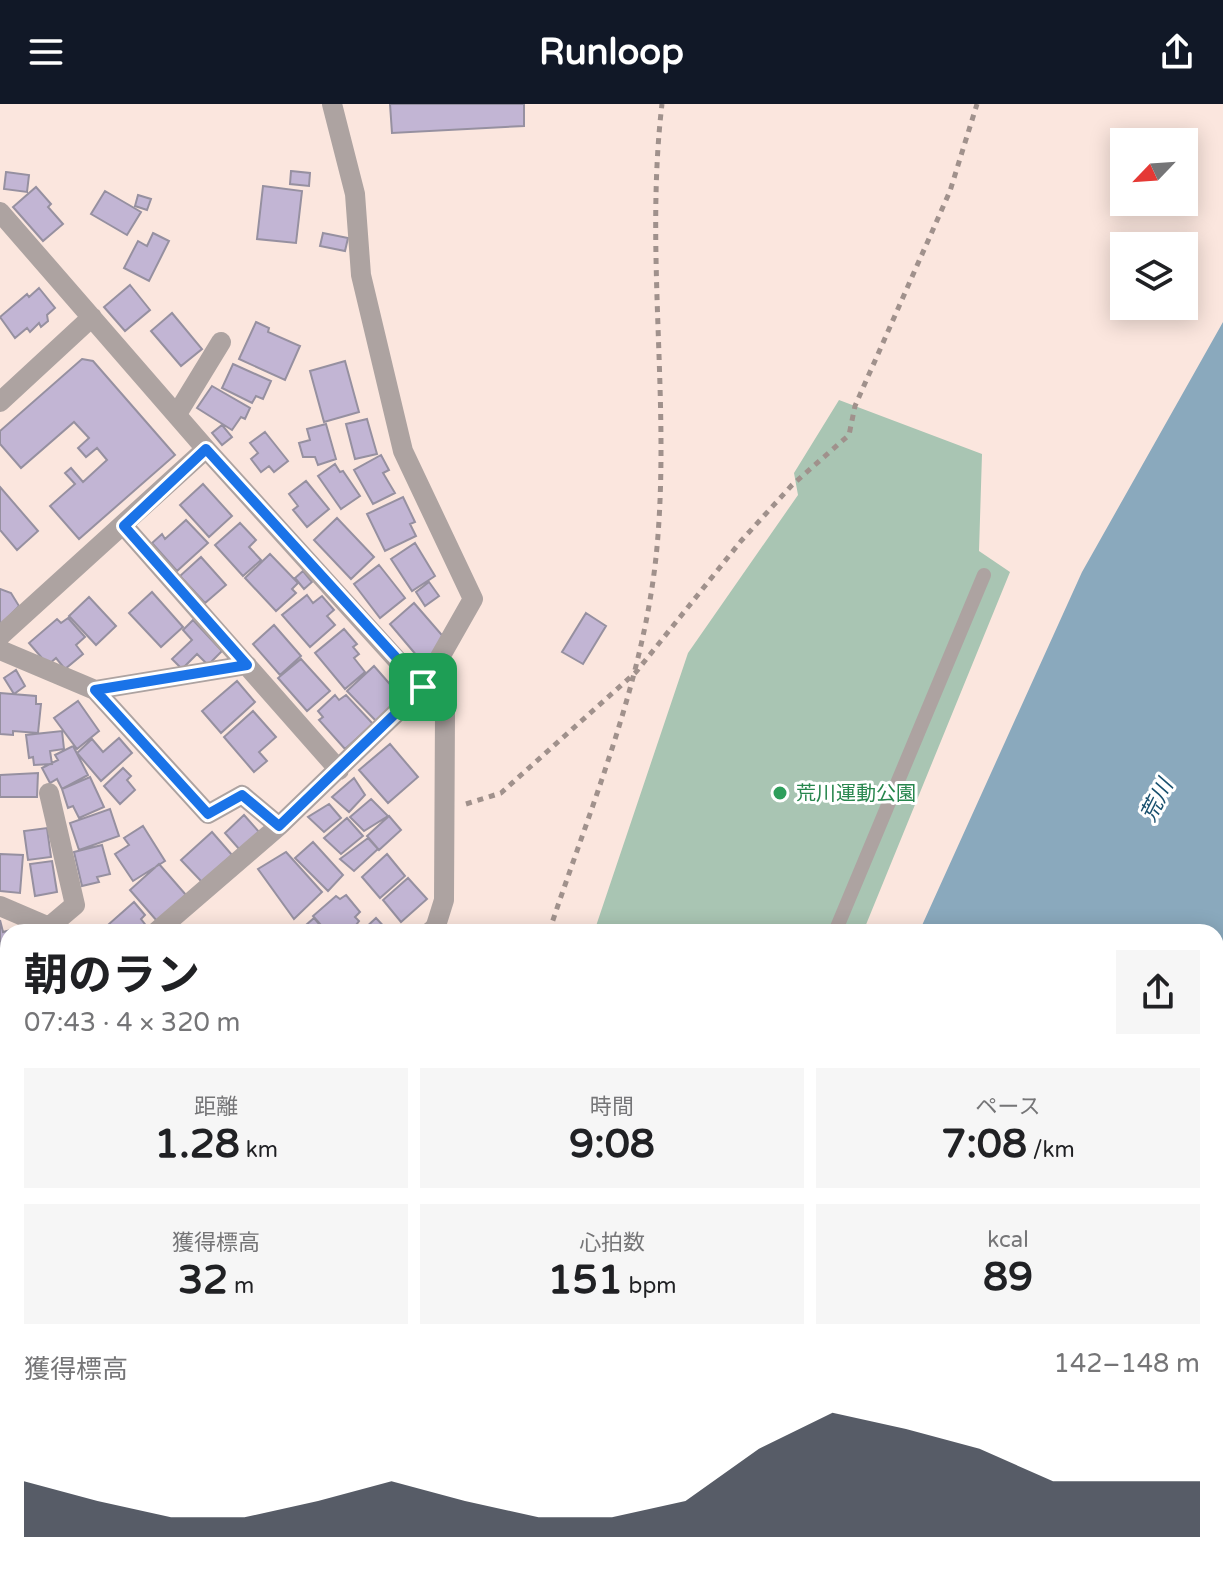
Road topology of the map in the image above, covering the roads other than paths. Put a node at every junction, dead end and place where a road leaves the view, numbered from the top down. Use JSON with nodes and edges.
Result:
{"nodes":[{"id":1,"x":332,"y":104,"type":"edge"},
{"id":2,"x":0,"y":212,"type":"edge"},
{"id":3,"x":92,"y":317,"type":"junction"},
{"id":4,"x":221,"y":342,"type":"dead end"},
{"id":5,"x":0,"y":402,"type":"edge"},
{"id":6,"x":177,"y":414,"type":"junction"},
{"id":7,"x":206,"y":449,"type":"junction"},
{"id":8,"x":124,"y":526,"type":"junction"},
{"id":9,"x":984,"y":575,"type":"dead end"},
{"id":10,"x":0,"y":636,"type":"edge"},
{"id":11,"x":0,"y":650,"type":"edge"},
{"id":12,"x":247,"y":665,"type":"junction"},
{"id":13,"x":423,"y":687,"type":"junction"},
{"id":14,"x":95,"y":690,"type":"junction"},
{"id":15,"x":339,"y":770,"type":"junction"},
{"id":16,"x":49,"y":793,"type":"dead end"},
{"id":17,"x":279,"y":826,"type":"junction"},
{"id":18,"x":0,"y":906,"type":"edge"},
{"id":19,"x":40,"y":924,"type":"edge"},
{"id":20,"x":56,"y":924,"type":"edge"},
{"id":21,"x":165,"y":924,"type":"edge"},
{"id":22,"x":435,"y":924,"type":"edge"},
{"id":23,"x":838,"y":924,"type":"edge"}],
"edges":[{"from":1,"to":13,"type":"street"},
{"from":2,"to":3,"type":"street"},
{"from":3,"to":5,"type":"street"},
{"from":3,"to":6,"type":"street"},
{"from":4,"to":6,"type":"street"},
{"from":6,"to":7,"type":"street"},
{"from":7,"to":8,"type":"street"},
{"from":7,"to":13,"type":"street"},
{"from":8,"to":10,"type":"street"},
{"from":8,"to":12,"type":"street"},
{"from":9,"to":23,"type":"lane"},
{"from":11,"to":14,"type":"street"},
{"from":12,"to":14,"type":"street"},
{"from":12,"to":15,"type":"street"},
{"from":13,"to":15,"type":"street"},
{"from":13,"to":22,"type":"street"},
{"from":14,"to":17,"type":"street"},
{"from":15,"to":17,"type":"street"},
{"from":16,"to":20,"type":"street"},
{"from":17,"to":21,"type":"street"},
{"from":18,"to":19,"type":"street"}]}
